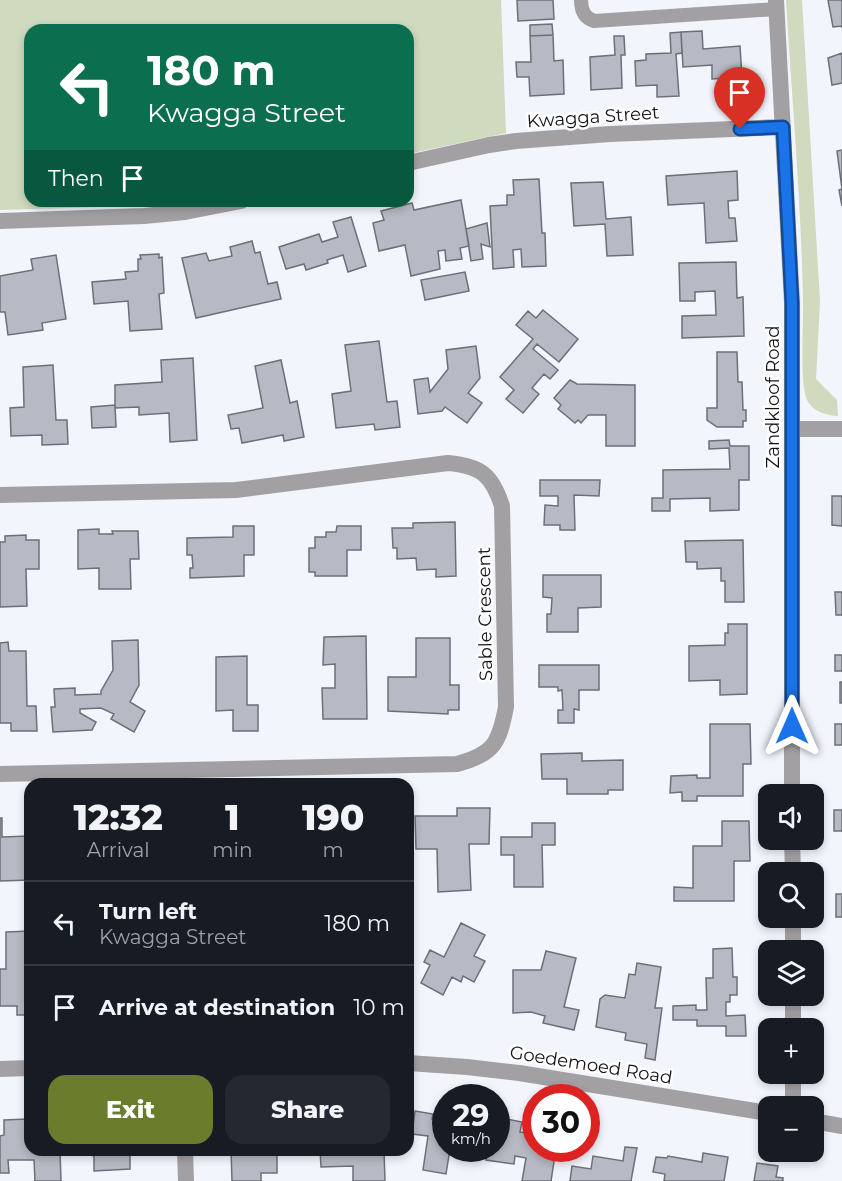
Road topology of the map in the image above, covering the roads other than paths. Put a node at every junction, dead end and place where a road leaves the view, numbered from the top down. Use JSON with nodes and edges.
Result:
{"nodes":[{"id":1,"x":581,"y":0,"type":"edge"},
{"id":2,"x":777,"y":5,"type":"edge"},
{"id":3,"x":783,"y":127,"type":"junction"},
{"id":4,"x":414,"y":162,"type":"edge"},
{"id":5,"x":210,"y":207,"type":"edge"},
{"id":6,"x":0,"y":221,"type":"edge"},
{"id":7,"x":792,"y":429,"type":"junction"},
{"id":8,"x":842,"y":429,"type":"edge"},
{"id":9,"x":0,"y":495,"type":"edge"},
{"id":10,"x":0,"y":774,"type":"edge"},
{"id":11,"x":792,"y":784,"type":"edge"},
{"id":12,"x":414,"y":1063,"type":"edge"},
{"id":13,"x":24,"y":1068,"type":"edge"},
{"id":14,"x":0,"y":1069,"type":"edge"},
{"id":15,"x":758,"y":1111,"type":"edge"},
{"id":16,"x":824,"y":1123,"type":"edge"},
{"id":17,"x":842,"y":1126,"type":"edge"},
{"id":18,"x":185,"y":1156,"type":"edge"},
{"id":19,"x":186,"y":1181,"type":"edge"}],
"edges":[{"from":1,"to":2,"type":"lane"},
{"from":2,"to":3,"type":"street","name":"Zandkloof Road"},
{"from":3,"to":4,"type":"street","name":"Kwagga Street"},
{"from":3,"to":7,"type":"street","name":"Zandkloof Road"},
{"from":5,"to":6,"type":"street"},
{"from":7,"to":8,"type":"street"},
{"from":7,"to":11,"type":"street","name":"Zandkloof Road"},
{"from":9,"to":10,"type":"street","name":"Sable Crescent"},
{"from":12,"to":15,"type":"street","name":"Goedemoed Road"},
{"from":13,"to":14,"type":"street"},
{"from":16,"to":17,"type":"street"},
{"from":18,"to":19,"type":"street"}]}
